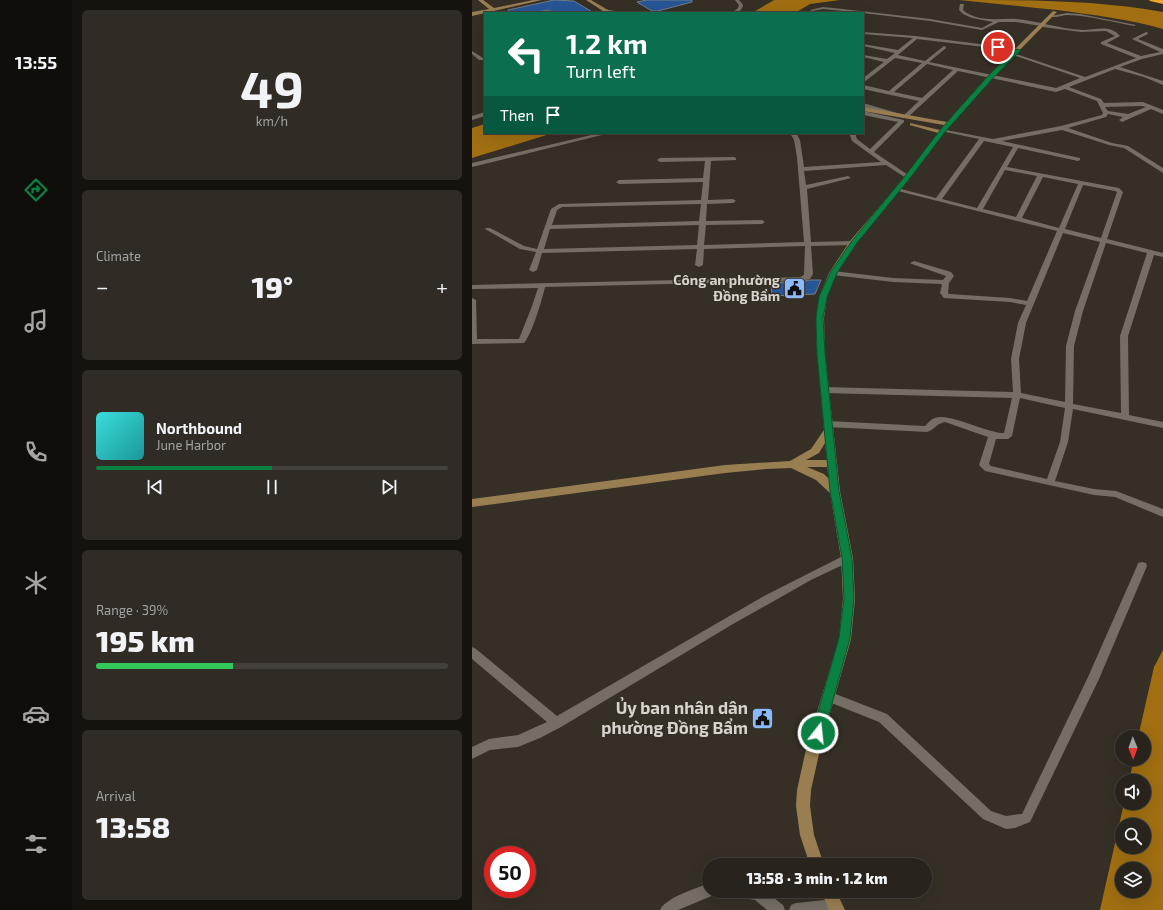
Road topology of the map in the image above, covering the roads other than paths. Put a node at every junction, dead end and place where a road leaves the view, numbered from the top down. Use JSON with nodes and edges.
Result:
{"nodes":[{"id":1,"x":480,"y":0,"type":"edge"},
{"id":2,"x":540,"y":0,"type":"edge"},
{"id":3,"x":588,"y":0,"type":"edge"},
{"id":4,"x":737,"y":0,"type":"edge"},
{"id":5,"x":1152,"y":0,"type":"edge"},
{"id":6,"x":1163,"y":2,"type":"edge"},
{"id":7,"x":962,"y":5,"type":"dead end"},
{"id":8,"x":494,"y":10,"type":"junction"},
{"id":9,"x":812,"y":10,"type":"dead end"},
{"id":10,"x":604,"y":11,"type":"edge"},
{"id":11,"x":735,"y":12,"type":"edge"},
{"id":12,"x":860,"y":12,"type":"edge"},
{"id":13,"x":864,"y":12,"type":"edge"},
{"id":14,"x":472,"y":14,"type":"edge"},
{"id":15,"x":1053,"y":14,"type":"joint"},
{"id":16,"x":998,"y":21,"type":"junction"},
{"id":17,"x":1043,"y":25,"type":"junction"},
{"id":18,"x":1134,"y":25,"type":"dead end"},
{"id":19,"x":1146,"y":33,"type":"dead end"},
{"id":20,"x":864,"y":34,"type":"edge"},
{"id":21,"x":864,"y":34,"type":"edge"},
{"id":22,"x":915,"y":39,"type":"junction"},
{"id":23,"x":934,"y":42,"type":"dead end"},
{"id":24,"x":864,"y":46,"type":"edge"},
{"id":25,"x":944,"y":47,"type":"dead end"},
{"id":26,"x":898,"y":52,"type":"junction"},
{"id":27,"x":1016,"y":52,"type":"junction"},
{"id":28,"x":472,"y":53,"type":"edge"},
{"id":29,"x":1163,"y":53,"type":"edge"},
{"id":30,"x":864,"y":56,"type":"edge"},
{"id":31,"x":894,"y":56,"type":"junction"},
{"id":32,"x":1141,"y":58,"type":"junction"},
{"id":33,"x":481,"y":59,"type":"dead end"},
{"id":34,"x":888,"y":61,"type":"junction"},
{"id":35,"x":926,"y":63,"type":"junction"},
{"id":36,"x":1115,"y":68,"type":"junction"},
{"id":37,"x":957,"y":69,"type":"junction"},
{"id":38,"x":864,"y":70,"type":"edge"},
{"id":39,"x":874,"y":73,"type":"junction"},
{"id":40,"x":991,"y":76,"type":"junction"},
{"id":41,"x":1084,"y":78,"type":"junction"},
{"id":42,"x":864,"y":80,"type":"edge"},
{"id":43,"x":1163,"y":83,"type":"edge"},
{"id":44,"x":864,"y":87,"type":"edge"},
{"id":45,"x":1064,"y":87,"type":"junction"},
{"id":46,"x":890,"y":93,"type":"junction"},
{"id":47,"x":923,"y":100,"type":"junction"},
{"id":48,"x":864,"y":105,"type":"edge"},
{"id":49,"x":1102,"y":105,"type":"junction"},
{"id":50,"x":1152,"y":107,"type":"junction"},
{"id":51,"x":1105,"y":112,"type":"junction"},
{"id":52,"x":1163,"y":112,"type":"edge"},
{"id":53,"x":866,"y":113,"type":"edge"},
{"id":54,"x":484,"y":114,"type":"edge"},
{"id":55,"x":1128,"y":116,"type":"junction"},
{"id":56,"x":472,"y":118,"type":"edge"},
{"id":57,"x":903,"y":119,"type":"junction"},
{"id":58,"x":1122,"y":120,"type":"dead end"},
{"id":59,"x":1062,"y":128,"type":"junction"},
{"id":60,"x":944,"y":129,"type":"junction"},
{"id":61,"x":602,"y":134,"type":"edge"},
{"id":62,"x":794,"y":134,"type":"edge"},
{"id":63,"x":852,"y":134,"type":"edge"},
{"id":64,"x":982,"y":138,"type":"junction"},
{"id":65,"x":992,"y":141,"type":"junction"},
{"id":66,"x":1016,"y":146,"type":"junction"},
{"id":67,"x":870,"y":152,"type":"junction"},
{"id":68,"x":708,"y":159,"type":"junction"},
{"id":69,"x":734,"y":159,"type":"dead end"},
{"id":70,"x":660,"y":160,"type":"dead end"},
{"id":71,"x":1078,"y":160,"type":"dead end"},
{"id":72,"x":1163,"y":162,"type":"edge"},
{"id":73,"x":887,"y":163,"type":"junction"},
{"id":74,"x":1151,"y":164,"type":"junction"},
{"id":75,"x":472,"y":165,"type":"edge"},
{"id":76,"x":1003,"y":168,"type":"junction"},
{"id":77,"x":801,"y":169,"type":"junction"},
{"id":78,"x":1163,"y":171,"type":"edge"},
{"id":79,"x":1041,"y":175,"type":"junction"},
{"id":80,"x":908,"y":177,"type":"junction"},
{"id":81,"x":848,"y":178,"type":"dead end"},
{"id":82,"x":706,"y":180,"type":"junction"},
{"id":83,"x":619,"y":182,"type":"dead end"},
{"id":84,"x":1081,"y":183,"type":"junction"},
{"id":85,"x":803,"y":188,"type":"junction"},
{"id":86,"x":897,"y":190,"type":"junction"},
{"id":87,"x":938,"y":200,"type":"junction"},
{"id":88,"x":733,"y":201,"type":"dead end"},
{"id":89,"x":705,"y":202,"type":"junction"},
{"id":90,"x":978,"y":210,"type":"junction"},
{"id":91,"x":1018,"y":219,"type":"junction"},
{"id":92,"x":762,"y":222,"type":"dead end"},
{"id":93,"x":703,"y":223,"type":"junction"},
{"id":94,"x":548,"y":227,"type":"junction"},
{"id":95,"x":488,"y":229,"type":"dead end"},
{"id":96,"x":1062,"y":230,"type":"junction"},
{"id":97,"x":1103,"y":240,"type":"junction"},
{"id":98,"x":853,"y":243,"type":"junction"},
{"id":99,"x":808,"y":244,"type":"junction"},
{"id":100,"x":702,"y":247,"type":"junction"},
{"id":101,"x":539,"y":251,"type":"junction"},
{"id":102,"x":1151,"y":252,"type":"junction"},
{"id":103,"x":1163,"y":255,"type":"edge"},
{"id":104,"x":914,"y":263,"type":"dead end"},
{"id":105,"x":699,"y":265,"type":"dead end"},
{"id":106,"x":533,"y":270,"type":"dead end"},
{"id":107,"x":833,"y":273,"type":"junction"},
{"id":108,"x":945,"y":283,"type":"junction"},
{"id":109,"x":542,"y":285,"type":"junction"},
{"id":110,"x":472,"y":287,"type":"edge"},
{"id":111,"x":472,"y":300,"type":"edge"},
{"id":112,"x":1030,"y":304,"type":"junction"},
{"id":113,"x":473,"y":342,"type":"edge"},
{"id":114,"x":824,"y":390,"type":"junction"},
{"id":115,"x":1017,"y":395,"type":"junction"},
{"id":116,"x":1069,"y":406,"type":"junction"},
{"id":117,"x":1125,"y":417,"type":"junction"},
{"id":118,"x":1163,"y":425,"type":"edge"},
{"id":119,"x":828,"y":427,"type":"junction"},
{"id":120,"x":993,"y":435,"type":"junction"},
{"id":121,"x":832,"y":463,"type":"junction"},
{"id":122,"x":788,"y":464,"type":"junction"},
{"id":123,"x":1050,"y":483,"type":"junction"},
{"id":124,"x":835,"y":491,"type":"junction"},
{"id":125,"x":472,"y":503,"type":"edge"},
{"id":126,"x":1163,"y":513,"type":"edge"},
{"id":127,"x":847,"y":558,"type":"junction"},
{"id":128,"x":1142,"y":566,"type":"dead end"},
{"id":129,"x":472,"y":652,"type":"edge"},
{"id":130,"x":828,"y":696,"type":"junction"},
{"id":131,"x":557,"y":723,"type":"junction"},
{"id":132,"x":472,"y":753,"type":"edge"},
{"id":133,"x":815,"y":858,"type":"edge"},
{"id":134,"x":702,"y":893,"type":"edge"},
{"id":135,"x":763,"y":898,"type":"edge"},
{"id":136,"x":831,"y":898,"type":"edge"},
{"id":137,"x":836,"y":908,"type":"edge"},
{"id":138,"x":668,"y":910,"type":"edge"},
{"id":139,"x":778,"y":910,"type":"edge"},
{"id":140,"x":796,"y":910,"type":"edge"}],
"edges":[{"from":1,"to":8,"type":"main road"},
{"from":2,"to":8,"type":"main road"},
{"from":3,"to":10,"type":"main road"},
{"from":4,"to":11,"type":"street"},
{"from":5,"to":6,"type":"highway"},
{"from":7,"to":16,"type":"street"},
{"from":8,"to":14,"type":"main road"},
{"from":9,"to":12,"type":"street"},
{"from":13,"to":16,"type":"street"},
{"from":15,"to":17,"type":"main road"},
{"from":15,"to":18,"type":"street"},
{"from":16,"to":17,"type":"street"},
{"from":17,"to":27,"type":"main road"},
{"from":17,"to":32,"type":"street"},
{"from":19,"to":29,"type":"street"},
{"from":20,"to":27,"type":"street"},
{"from":21,"to":22,"type":"street"},
{"from":22,"to":23,"type":"street"},
{"from":22,"to":26,"type":"street"},
{"from":24,"to":26,"type":"street"},
{"from":25,"to":35,"type":"street"},
{"from":26,"to":31,"type":"street"},
{"from":27,"to":40,"type":"main road"},
{"from":27,"to":41,"type":"street"},
{"from":28,"to":33,"type":"street"},
{"from":29,"to":32,"type":"street"},
{"from":30,"to":34,"type":"street"},
{"from":31,"to":34,"type":"street"},
{"from":31,"to":35,"type":"street"},
{"from":32,"to":36,"type":"street"},
{"from":34,"to":39,"type":"street"},
{"from":35,"to":37,"type":"street"},
{"from":35,"to":46,"type":"street"},
{"from":36,"to":41,"type":"street"},
{"from":36,"to":43,"type":"street"},
{"from":37,"to":40,"type":"street"},
{"from":37,"to":47,"type":"street"},
{"from":38,"to":39,"type":"street"},
{"from":39,"to":42,"type":"street"},
{"from":40,"to":45,"type":"street"},
{"from":40,"to":60,"type":"main road"},
{"from":41,"to":45,"type":"street"},
{"from":44,"to":46,"type":"street"},
{"from":45,"to":49,"type":"street"},
{"from":46,"to":47,"type":"street"},
{"from":47,"to":57,"type":"street"},
{"from":48,"to":57,"type":"street"},
{"from":49,"to":50,"type":"street"},
{"from":49,"to":51,"type":"street"},
{"from":50,"to":52,"type":"street"},
{"from":50,"to":55,"type":"street"},
{"from":51,"to":55,"type":"street"},
{"from":51,"to":59,"type":"street"},
{"from":53,"to":57,"type":"main road"},
{"from":54,"to":56,"type":"street"},
{"from":55,"to":58,"type":"street"},
{"from":57,"to":60,"type":"main road"},
{"from":57,"to":60,"type":"main road"},
{"from":57,"to":67,"type":"street"},
{"from":59,"to":65,"type":"street"},
{"from":59,"to":74,"type":"street"},
{"from":60,"to":64,"type":"street"},
{"from":60,"to":80,"type":"main road"},
{"from":61,"to":75,"type":"street"},
{"from":62,"to":77,"type":"street"},
{"from":63,"to":67,"type":"street"},
{"from":64,"to":65,"type":"street"},
{"from":64,"to":87,"type":"street"},
{"from":65,"to":66,"type":"street"},
{"from":66,"to":71,"type":"street"},
{"from":66,"to":76,"type":"street"},
{"from":67,"to":73,"type":"street"},
{"from":68,"to":69,"type":"street"},
{"from":68,"to":70,"type":"street"},
{"from":68,"to":82,"type":"street"},
{"from":72,"to":74,"type":"street"},
{"from":73,"to":77,"type":"street"},
{"from":73,"to":80,"type":"street"},
{"from":74,"to":78,"type":"street"},
{"from":76,"to":79,"type":"street"},
{"from":76,"to":90,"type":"street"},
{"from":77,"to":85,"type":"street"},
{"from":79,"to":84,"type":"street"},
{"from":79,"to":91,"type":"street"},
{"from":80,"to":86,"type":"main road"},
{"from":81,"to":85,"type":"street"},
{"from":82,"to":83,"type":"street"},
{"from":82,"to":89,"type":"street"},
{"from":84,"to":96,"type":"street"},
{"from":84,"to":97,"type":"street"},
{"from":85,"to":99,"type":"street"},
{"from":86,"to":87,"type":"street"},
{"from":86,"to":98,"type":"main road"},
{"from":87,"to":90,"type":"street"},
{"from":88,"to":89,"type":"street"},
{"from":89,"to":93,"type":"street"},
{"from":89,"to":94,"type":"street"},
{"from":90,"to":91,"type":"street"},
{"from":91,"to":96,"type":"street"},
{"from":92,"to":93,"type":"street"},
{"from":93,"to":94,"type":"street"},
{"from":93,"to":100,"type":"street"},
{"from":94,"to":101,"type":"street"},
{"from":95,"to":101,"type":"street"},
{"from":96,"to":97,"type":"street"},
{"from":96,"to":112,"type":"street"},
{"from":97,"to":102,"type":"street"},
{"from":97,"to":116,"type":"street"},
{"from":98,"to":99,"type":"street"},
{"from":98,"to":107,"type":"main road"},
{"from":99,"to":100,"type":"street"},
{"from":99,"to":109,"type":"street"},
{"from":100,"to":101,"type":"street"},
{"from":100,"to":105,"type":"street"},
{"from":101,"to":106,"type":"street"},
{"from":102,"to":103,"type":"street"},
{"from":102,"to":117,"type":"street"},
{"from":104,"to":108,"type":"street"},
{"from":107,"to":108,"type":"street"},
{"from":107,"to":114,"type":"main road"},
{"from":108,"to":112,"type":"street"},
{"from":109,"to":110,"type":"street"},
{"from":109,"to":113,"type":"street"},
{"from":111,"to":113,"type":"street"},
{"from":112,"to":115,"type":"street"},
{"from":114,"to":115,"type":"street"},
{"from":114,"to":119,"type":"main road"},
{"from":115,"to":116,"type":"street"},
{"from":115,"to":120,"type":"street"},
{"from":116,"to":117,"type":"street"},
{"from":116,"to":123,"type":"street"},
{"from":117,"to":118,"type":"street"},
{"from":119,"to":120,"type":"street"},
{"from":119,"to":121,"type":"main road"},
{"from":119,"to":122,"type":"main road"},
{"from":120,"to":123,"type":"street"},
{"from":121,"to":122,"type":"main road"},
{"from":121,"to":124,"type":"main road"},
{"from":122,"to":124,"type":"main road"},
{"from":122,"to":125,"type":"main road"},
{"from":123,"to":126,"type":"street"},
{"from":124,"to":127,"type":"main road"},
{"from":127,"to":130,"type":"main road"},
{"from":127,"to":131,"type":"street"},
{"from":128,"to":130,"type":"street"},
{"from":129,"to":131,"type":"street"},
{"from":130,"to":133,"type":"main road"},
{"from":131,"to":132,"type":"street"},
{"from":134,"to":138,"type":"street"},
{"from":135,"to":139,"type":"street"},
{"from":136,"to":137,"type":"main road"},
{"from":137,"to":140,"type":"street"}]}
